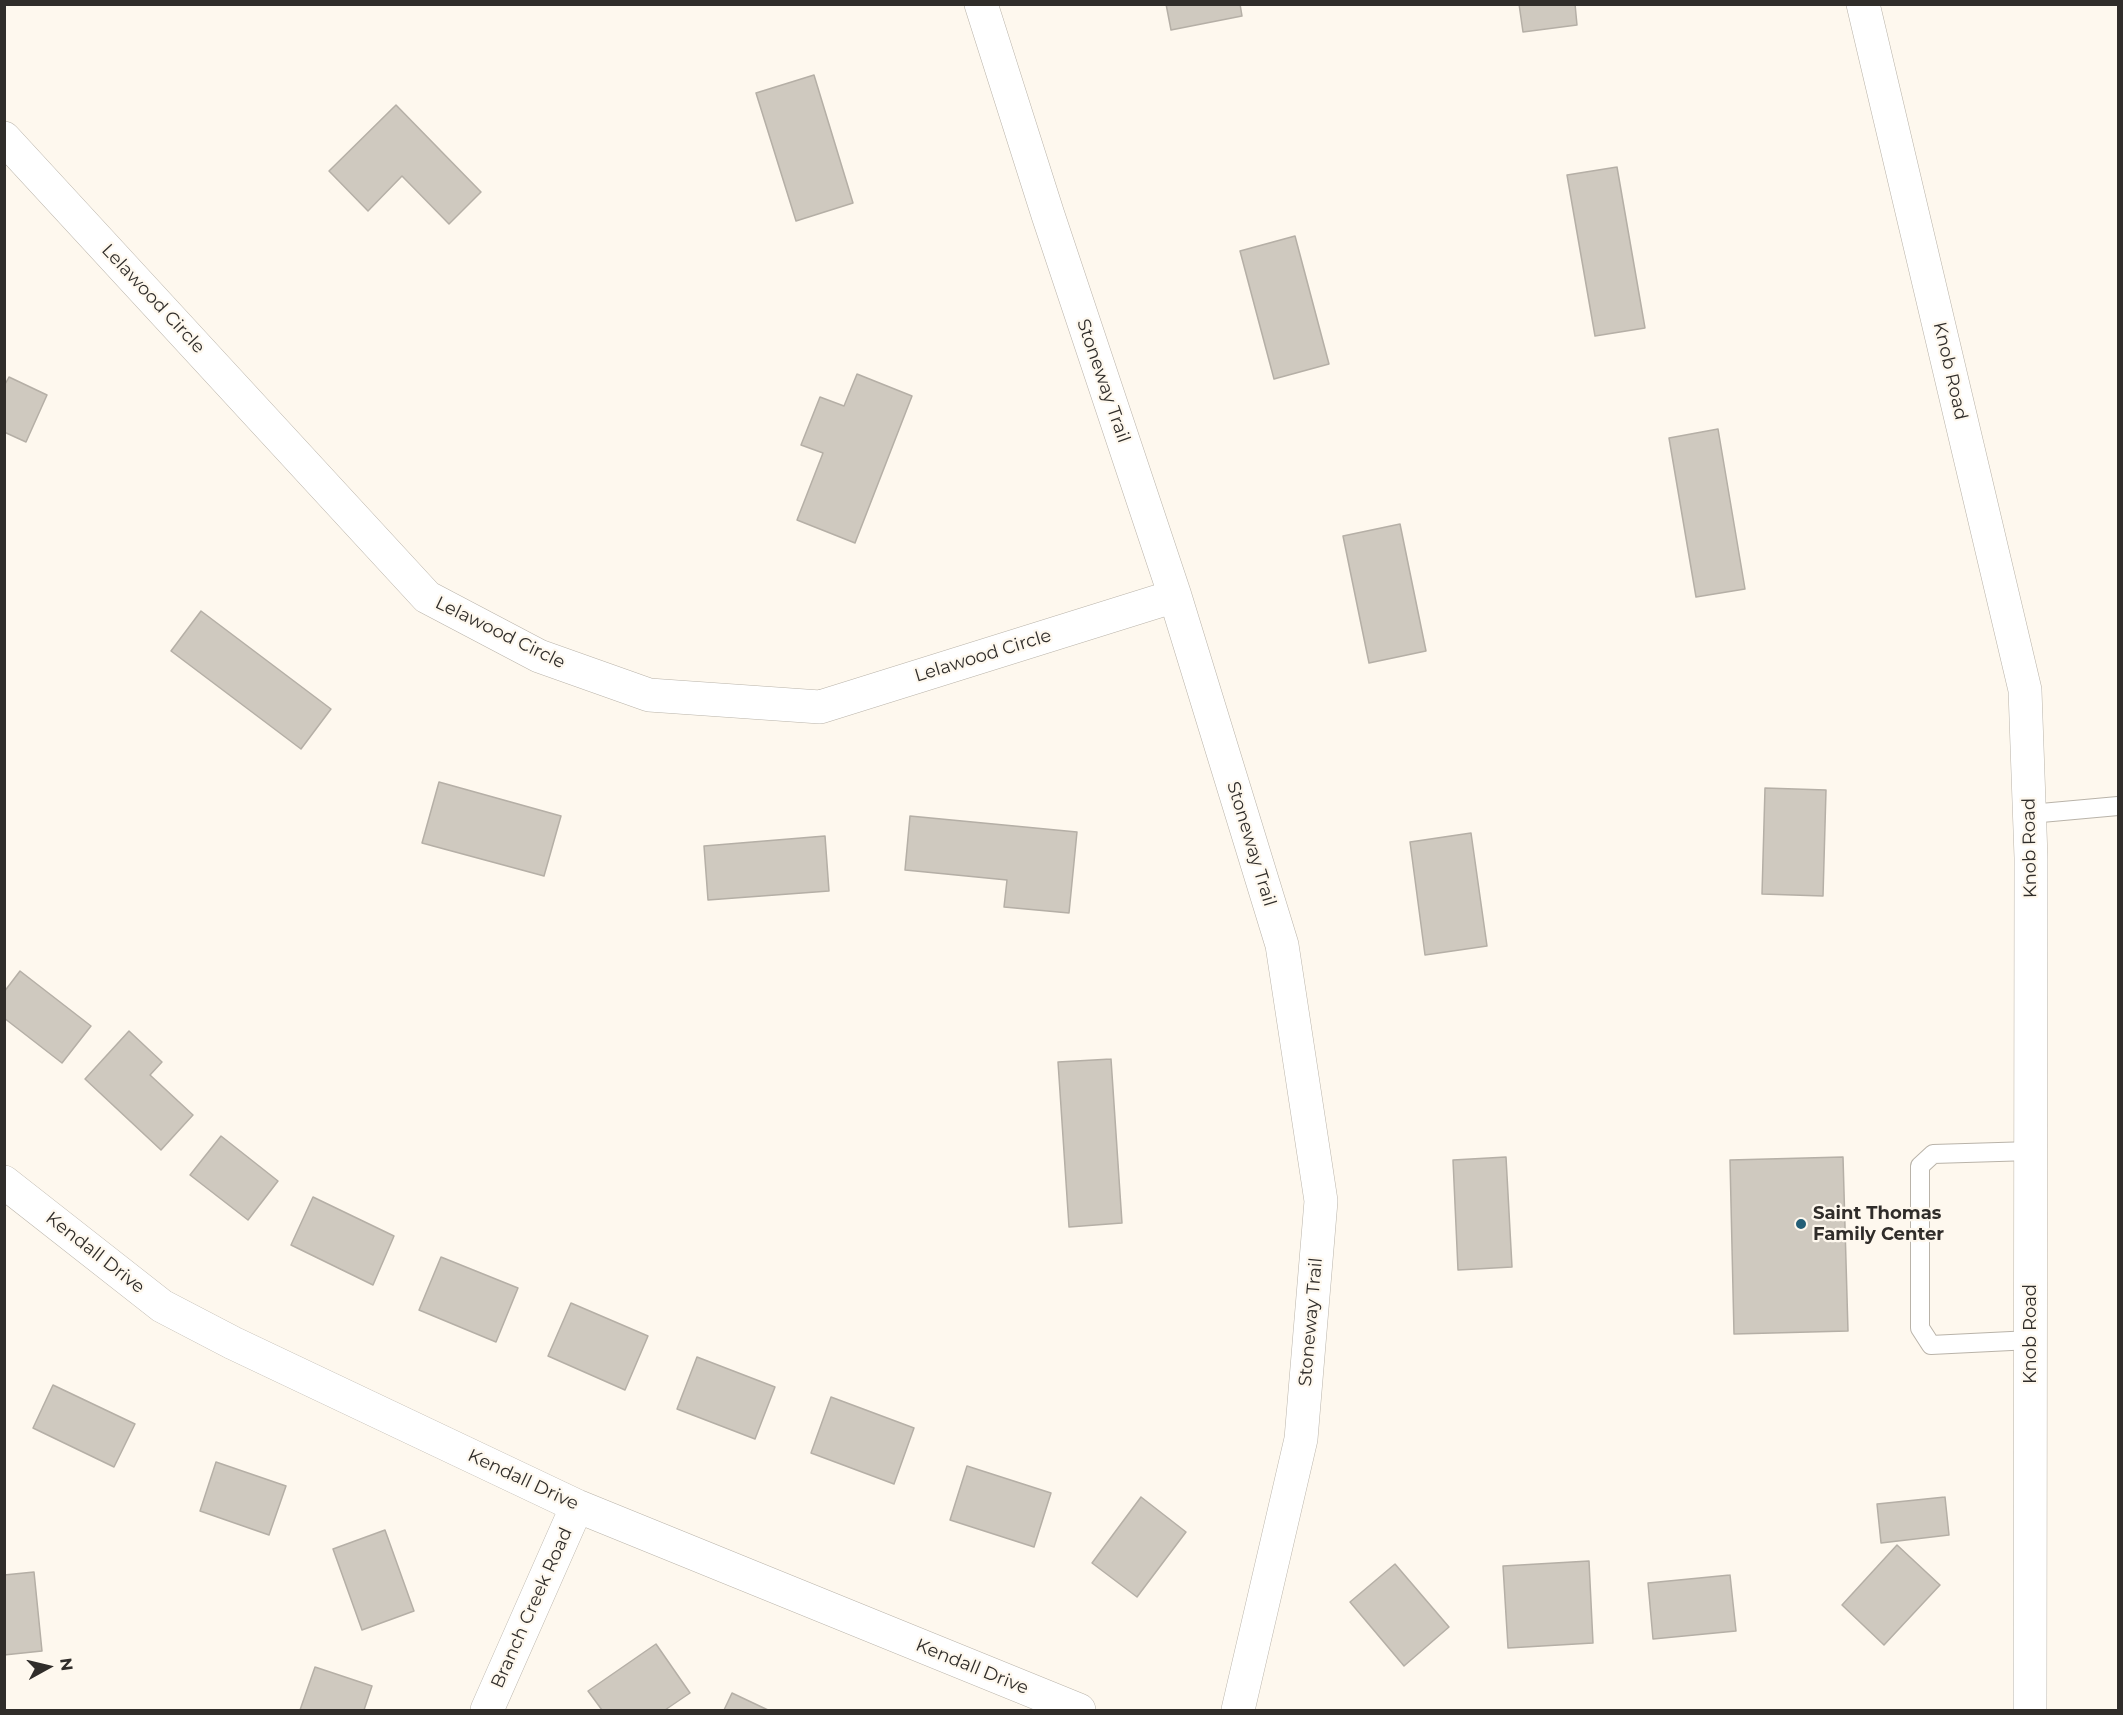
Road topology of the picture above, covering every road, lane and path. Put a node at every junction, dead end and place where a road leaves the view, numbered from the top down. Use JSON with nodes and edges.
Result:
{"nodes":[{"id":1,"x":981,"y":4,"type":"edge"},
{"id":2,"x":1863,"y":4,"type":"edge"},
{"id":3,"x":4,"y":138,"type":"edge"},
{"id":4,"x":1175,"y":596,"type":"junction"},
{"id":5,"x":2118,"y":806,"type":"edge"},
{"id":6,"x":2030,"y":814,"type":"junction"},
{"id":7,"x":2031,"y":1151,"type":"junction"},
{"id":8,"x":6,"y":1186,"type":"edge"},
{"id":9,"x":2031,"y":1340,"type":"junction"},
{"id":10,"x":577,"y":1506,"type":"junction"},
{"id":11,"x":487,"y":1710,"type":"edge"},
{"id":12,"x":1079,"y":1710,"type":"edge"},
{"id":13,"x":1238,"y":1710,"type":"edge"},
{"id":14,"x":2030,"y":1710,"type":"edge"}],
"edges":[{"from":1,"to":4,"type":"street","name":"Stoneway Trail"},
{"from":2,"to":6,"type":"street","name":"Knob Road"},
{"from":3,"to":4,"type":"street","name":"Lelawood Circle"},
{"from":4,"to":13,"type":"street","name":"Stoneway Trail"},
{"from":5,"to":6,"type":"lane"},
{"from":6,"to":7,"type":"street","name":"Knob Road"},
{"from":7,"to":9,"type":"street","name":"Knob Road"},
{"from":7,"to":9,"type":"lane"},
{"from":8,"to":10,"type":"street","name":"Kendall Drive"},
{"from":9,"to":14,"type":"street","name":"Knob Road"},
{"from":10,"to":11,"type":"street","name":"Branch Creek Road"},
{"from":10,"to":12,"type":"street","name":"Kendall Drive"}]}
